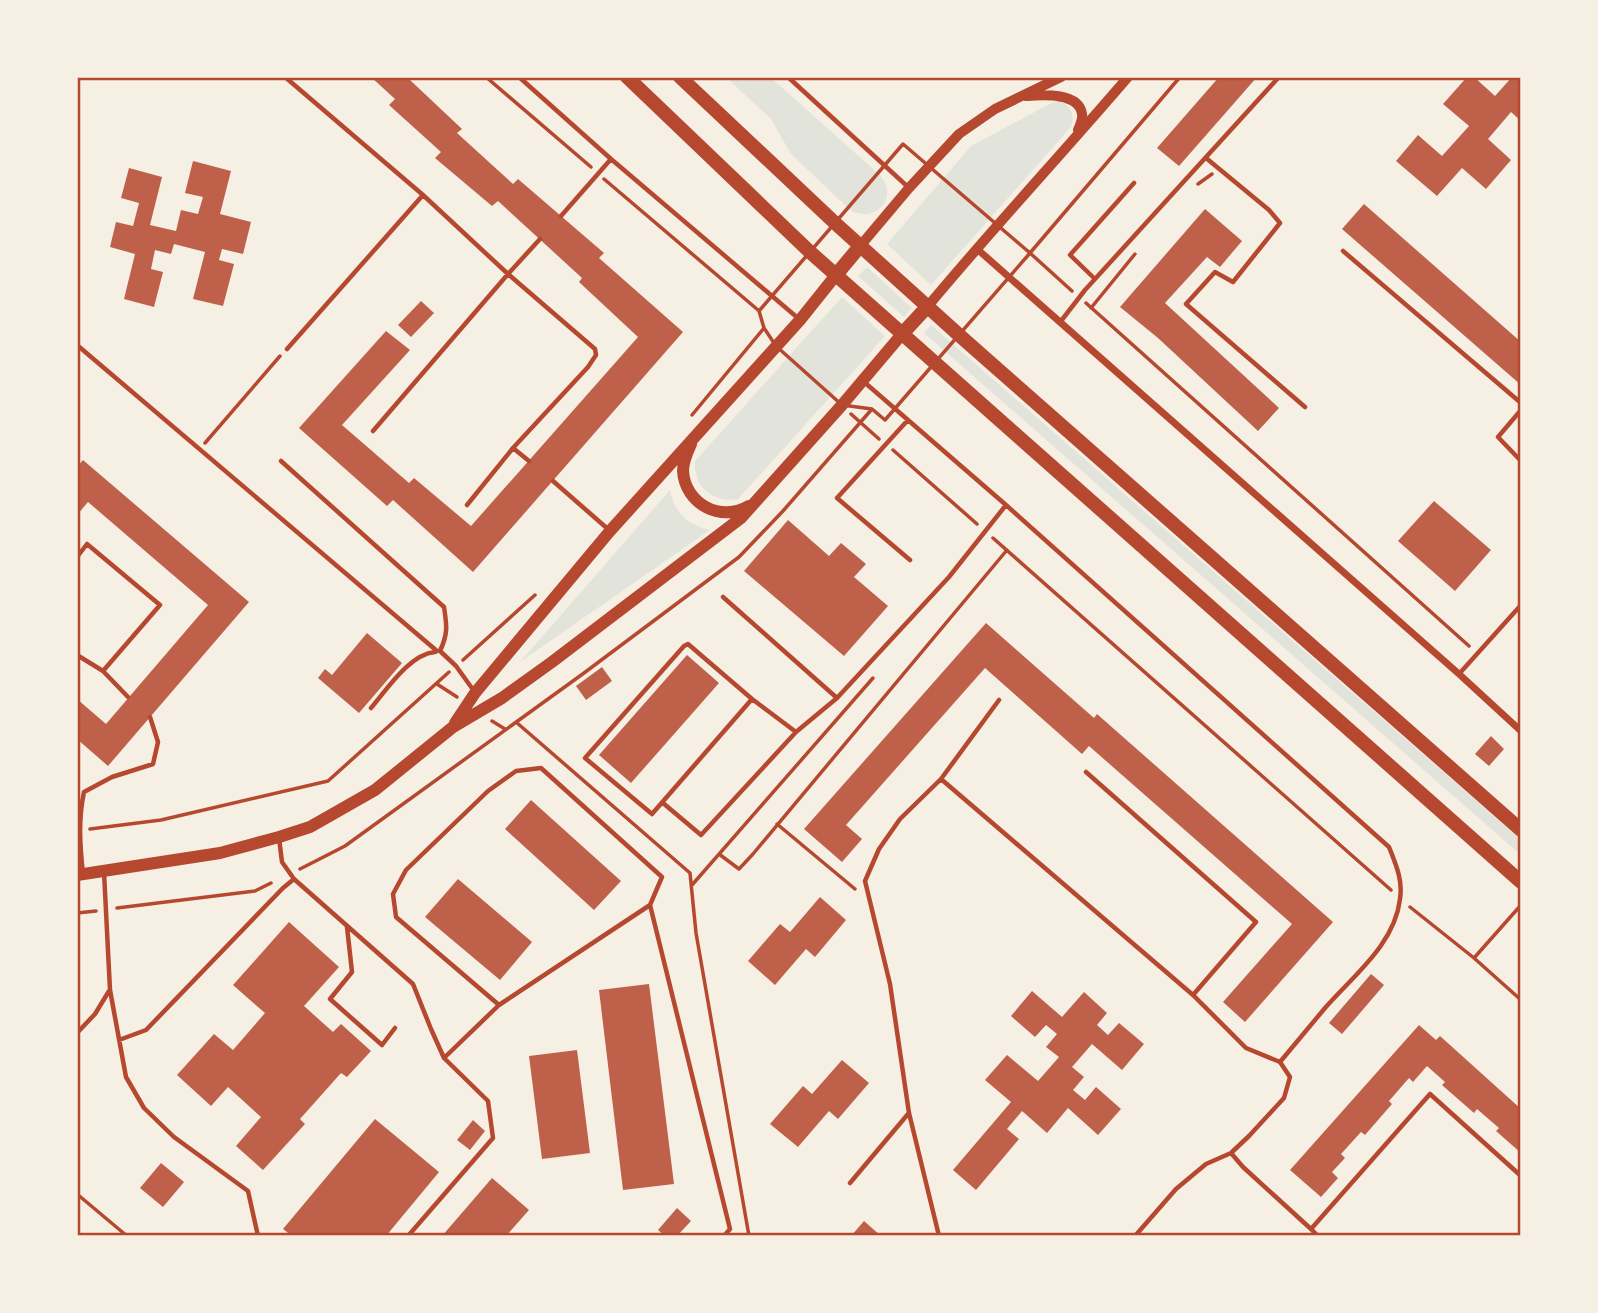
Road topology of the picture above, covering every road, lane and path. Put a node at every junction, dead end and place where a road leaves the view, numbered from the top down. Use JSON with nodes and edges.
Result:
{"nodes":[{"id":1,"x":285,"y":77,"type":"edge"},
{"id":2,"x":486,"y":77,"type":"edge"},
{"id":3,"x":519,"y":77,"type":"edge"},
{"id":4,"x":627,"y":77,"type":"edge"},
{"id":5,"x":680,"y":77,"type":"edge"},
{"id":6,"x":788,"y":77,"type":"edge"},
{"id":7,"x":1061,"y":77,"type":"edge"},
{"id":8,"x":1128,"y":77,"type":"edge"},
{"id":9,"x":1180,"y":77,"type":"edge"},
{"id":10,"x":1279,"y":77,"type":"edge"},
{"id":11,"x":1019,"y":97,"type":"junction"},
{"id":12,"x":1074,"y":139,"type":"junction"},
{"id":13,"x":1206,"y":158,"type":"junction"},
{"id":14,"x":611,"y":159,"type":"junction"},
{"id":15,"x":598,"y":174,"type":"junction"},
{"id":16,"x":1135,"y":183,"type":"dead end"},
{"id":17,"x":909,"y":188,"type":"junction"},
{"id":18,"x":423,"y":195,"type":"junction"},
{"id":19,"x":561,"y":216,"type":"dead end"},
{"id":20,"x":540,"y":239,"type":"dead end"},
{"id":21,"x":860,"y":245,"type":"junction"},
{"id":22,"x":976,"y":248,"type":"junction"},
{"id":23,"x":1343,"y":251,"type":"dead end"},
{"id":24,"x":508,"y":274,"type":"junction"},
{"id":25,"x":836,"y":275,"type":"junction"},
{"id":26,"x":1096,"y":279,"type":"junction"},
{"id":27,"x":1079,"y":298,"type":"junction"},
{"id":28,"x":928,"y":306,"type":"junction"},
{"id":29,"x":759,"y":311,"type":"dead end"},
{"id":30,"x":800,"y":320,"type":"junction"},
{"id":31,"x":1060,"y":321,"type":"junction"},
{"id":32,"x":902,"y":334,"type":"junction"},
{"id":33,"x":77,"y":345,"type":"edge"},
{"id":34,"x":287,"y":349,"type":"joint"},
{"id":35,"x":863,"y":381,"type":"junction"},
{"id":36,"x":1521,"y":404,"type":"edge"},
{"id":37,"x":842,"y":405,"type":"junction"},
{"id":38,"x":1305,"y":407,"type":"dead end"},
{"id":39,"x":1521,"y":410,"type":"edge"},
{"id":40,"x":907,"y":421,"type":"junction"},
{"id":41,"x":373,"y":431,"type":"dead end"},
{"id":42,"x":694,"y":436,"type":"junction"},
{"id":43,"x":886,"y":444,"type":"junction"},
{"id":44,"x":513,"y":448,"type":"junction"},
{"id":45,"x":199,"y":450,"type":"junction"},
{"id":46,"x":281,"y":461,"type":"dead end"},
{"id":47,"x":529,"y":461,"type":"dead end"},
{"id":48,"x":1521,"y":461,"type":"edge"},
{"id":49,"x":553,"y":481,"type":"dead end"},
{"id":50,"x":763,"y":495,"type":"junction"},
{"id":51,"x":467,"y":505,"type":"dead end"},
{"id":52,"x":1006,"y":505,"type":"junction"},
{"id":53,"x":610,"y":531,"type":"junction"},
{"id":54,"x":985,"y":531,"type":"junction"},
{"id":55,"x":1007,"y":550,"type":"junction"},
{"id":56,"x":77,"y":557,"type":"edge"},
{"id":57,"x":910,"y":560,"type":"dead end"},
{"id":58,"x":723,"y":597,"type":"dead end"},
{"id":59,"x":1521,"y":605,"type":"edge"},
{"id":60,"x":438,"y":651,"type":"junction"},
{"id":61,"x":1478,"y":654,"type":"junction"},
{"id":62,"x":77,"y":655,"type":"edge"},
{"id":63,"x":103,"y":671,"type":"junction"},
{"id":64,"x":1459,"y":674,"type":"junction"},
{"id":65,"x":875,"y":676,"type":"dead end"},
{"id":66,"x":475,"y":692,"type":"junction"},
{"id":67,"x":128,"y":697,"type":"dead end"},
{"id":68,"x":837,"y":698,"type":"junction"},
{"id":69,"x":751,"y":699,"type":"junction"},
{"id":70,"x":999,"y":700,"type":"dead end"},
{"id":71,"x":372,"y":708,"type":"dead end"},
{"id":72,"x":150,"y":717,"type":"dead end"},
{"id":73,"x":453,"y":727,"type":"junction"},
{"id":74,"x":1521,"y":731,"type":"edge"},
{"id":75,"x":796,"y":732,"type":"junction"},
{"id":76,"x":1086,"y":772,"type":"dead end"},
{"id":77,"x":941,"y":779,"type":"junction"},
{"id":78,"x":663,"y":803,"type":"junction"},
{"id":79,"x":777,"y":824,"type":"junction"},
{"id":80,"x":1521,"y":830,"type":"edge"},
{"id":81,"x":279,"y":837,"type":"junction"},
{"id":82,"x":719,"y":854,"type":"junction"},
{"id":83,"x":104,"y":872,"type":"junction"},
{"id":84,"x":80,"y":875,"type":"edge"},
{"id":85,"x":294,"y":879,"type":"junction"},
{"id":86,"x":1521,"y":882,"type":"edge"},
{"id":87,"x":691,"y":886,"type":"dead end"},
{"id":88,"x":1400,"y":899,"type":"junction"},
{"id":89,"x":870,"y":901,"type":"junction"},
{"id":90,"x":650,"y":905,"type":"junction"},
{"id":91,"x":1521,"y":905,"type":"edge"},
{"id":92,"x":347,"y":926,"type":"junction"},
{"id":93,"x":1474,"y":958,"type":"junction"},
{"id":94,"x":110,"y":990,"type":"junction"},
{"id":95,"x":1193,"y":995,"type":"junction"},
{"id":96,"x":1521,"y":1000,"type":"edge"},
{"id":97,"x":499,"y":1005,"type":"junction"},
{"id":98,"x":395,"y":1028,"type":"dead end"},
{"id":99,"x":77,"y":1033,"type":"edge"},
{"id":100,"x":119,"y":1040,"type":"junction"},
{"id":101,"x":444,"y":1058,"type":"junction"},
{"id":102,"x":1280,"y":1062,"type":"junction"},
{"id":103,"x":909,"y":1113,"type":"junction"},
{"id":104,"x":1231,"y":1153,"type":"junction"},
{"id":105,"x":1521,"y":1176,"type":"edge"},
{"id":106,"x":850,"y":1183,"type":"dead end"},
{"id":107,"x":77,"y":1194,"type":"edge"},
{"id":108,"x":1311,"y":1229,"type":"junction"},
{"id":109,"x":127,"y":1236,"type":"edge"},
{"id":110,"x":258,"y":1236,"type":"edge"},
{"id":111,"x":408,"y":1236,"type":"edge"},
{"id":112,"x":724,"y":1236,"type":"edge"},
{"id":113,"x":939,"y":1236,"type":"edge"},
{"id":114,"x":1135,"y":1236,"type":"edge"},
{"id":115,"x":1318,"y":1236,"type":"edge"}],
"edges":[{"from":1,"to":18,"type":"lane"},
{"from":2,"to":15,"type":"path"},
{"from":3,"to":14,"type":"lane"},
{"from":4,"to":25,"type":"main road"},
{"from":5,"to":21,"type":"main road"},
{"from":6,"to":17,"type":"lane"},
{"from":7,"to":11,"type":"street"},
{"from":8,"to":12,"type":"street"},
{"from":9,"to":27,"type":"path"},
{"from":10,"to":13,"type":"lane"},
{"from":11,"to":12,"type":"street"},
{"from":11,"to":17,"type":"street"},
{"from":12,"to":22,"type":"street"},
{"from":13,"to":26,"type":"lane"},
{"from":13,"to":38,"type":"lane"},
{"from":14,"to":15,"type":"lane"},
{"from":14,"to":30,"type":"lane"},
{"from":15,"to":19,"type":"lane"},
{"from":15,"to":29,"type":"path"},
{"from":16,"to":26,"type":"lane"},
{"from":17,"to":21,"type":"street"},
{"from":18,"to":24,"type":"lane"},
{"from":18,"to":34,"type":"lane"},
{"from":20,"to":24,"type":"lane"},
{"from":21,"to":25,"type":"main road"},
{"from":21,"to":28,"type":"main road"},
{"from":22,"to":28,"type":"street"},
{"from":22,"to":31,"type":"street"},
{"from":23,"to":36,"type":"lane"},
{"from":24,"to":41,"type":"lane"},
{"from":24,"to":44,"type":"lane"},
{"from":25,"to":30,"type":"main road"},
{"from":25,"to":32,"type":"main road"},
{"from":26,"to":27,"type":"lane"},
{"from":27,"to":31,"type":"lane"},
{"from":27,"to":61,"type":"path"},
{"from":28,"to":32,"type":"main road"},
{"from":28,"to":80,"type":"main road"},
{"from":30,"to":42,"type":"main road"},
{"from":31,"to":64,"type":"street"},
{"from":32,"to":35,"type":"main road"},
{"from":32,"to":86,"type":"main road"},
{"from":33,"to":45,"type":"lane"},
{"from":34,"to":45,"type":"path"},
{"from":35,"to":37,"type":"main road"},
{"from":35,"to":40,"type":"lane"},
{"from":37,"to":43,"type":"path"},
{"from":37,"to":50,"type":"main road"},
{"from":39,"to":48,"type":"lane"},
{"from":40,"to":43,"type":"lane"},
{"from":40,"to":52,"type":"lane"},
{"from":42,"to":50,"type":"main road"},
{"from":42,"to":53,"type":"main road"},
{"from":43,"to":54,"type":"path"},
{"from":43,"to":57,"type":"lane"},
{"from":44,"to":47,"type":"lane"},
{"from":44,"to":51,"type":"lane"},
{"from":45,"to":60,"type":"lane"},
{"from":46,"to":60,"type":"lane"},
{"from":49,"to":53,"type":"lane"},
{"from":50,"to":73,"type":"main road"},
{"from":52,"to":54,"type":"lane"},
{"from":52,"to":88,"type":"lane"},
{"from":53,"to":66,"type":"main road"},
{"from":54,"to":55,"type":"path"},
{"from":54,"to":68,"type":"lane"},
{"from":55,"to":79,"type":"path"},
{"from":55,"to":88,"type":"path"},
{"from":56,"to":63,"type":"lane"},
{"from":58,"to":68,"type":"lane"},
{"from":59,"to":61,"type":"lane"},
{"from":60,"to":66,"type":"lane"},
{"from":60,"to":71,"type":"lane"},
{"from":61,"to":64,"type":"lane"},
{"from":62,"to":63,"type":"lane"},
{"from":63,"to":67,"type":"lane"},
{"from":64,"to":74,"type":"street"},
{"from":65,"to":82,"type":"path"},
{"from":66,"to":73,"type":"main road"},
{"from":68,"to":75,"type":"lane"},
{"from":69,"to":75,"type":"lane"},
{"from":69,"to":78,"type":"lane"},
{"from":69,"to":78,"type":"lane"},
{"from":70,"to":77,"type":"lane"},
{"from":72,"to":84,"type":"lane"},
{"from":73,"to":81,"type":"main road"},
{"from":75,"to":78,"type":"lane"},
{"from":76,"to":95,"type":"lane"},
{"from":77,"to":89,"type":"lane"},
{"from":77,"to":95,"type":"lane"},
{"from":79,"to":82,"type":"path"},
{"from":79,"to":89,"type":"path"},
{"from":81,"to":83,"type":"main road"},
{"from":81,"to":85,"type":"lane"},
{"from":82,"to":87,"type":"path"},
{"from":83,"to":84,"type":"main road"},
{"from":83,"to":94,"type":"lane"},
{"from":85,"to":92,"type":"lane"},
{"from":85,"to":100,"type":"lane"},
{"from":88,"to":93,"type":"path"},
{"from":88,"to":102,"type":"lane"},
{"from":89,"to":103,"type":"lane"},
{"from":90,"to":97,"type":"lane"},
{"from":90,"to":97,"type":"lane"},
{"from":90,"to":112,"type":"lane"},
{"from":91,"to":93,"type":"path"},
{"from":92,"to":98,"type":"lane"},
{"from":92,"to":101,"type":"lane"},
{"from":93,"to":96,"type":"path"},
{"from":94,"to":99,"type":"lane"},
{"from":94,"to":100,"type":"lane"},
{"from":95,"to":102,"type":"lane"},
{"from":97,"to":101,"type":"lane"},
{"from":100,"to":110,"type":"lane"},
{"from":101,"to":111,"type":"lane"},
{"from":102,"to":104,"type":"lane"},
{"from":103,"to":106,"type":"lane"},
{"from":103,"to":113,"type":"lane"},
{"from":104,"to":108,"type":"lane"},
{"from":104,"to":114,"type":"lane"},
{"from":105,"to":108,"type":"lane"},
{"from":107,"to":109,"type":"path"},
{"from":108,"to":115,"type":"lane"}]}
